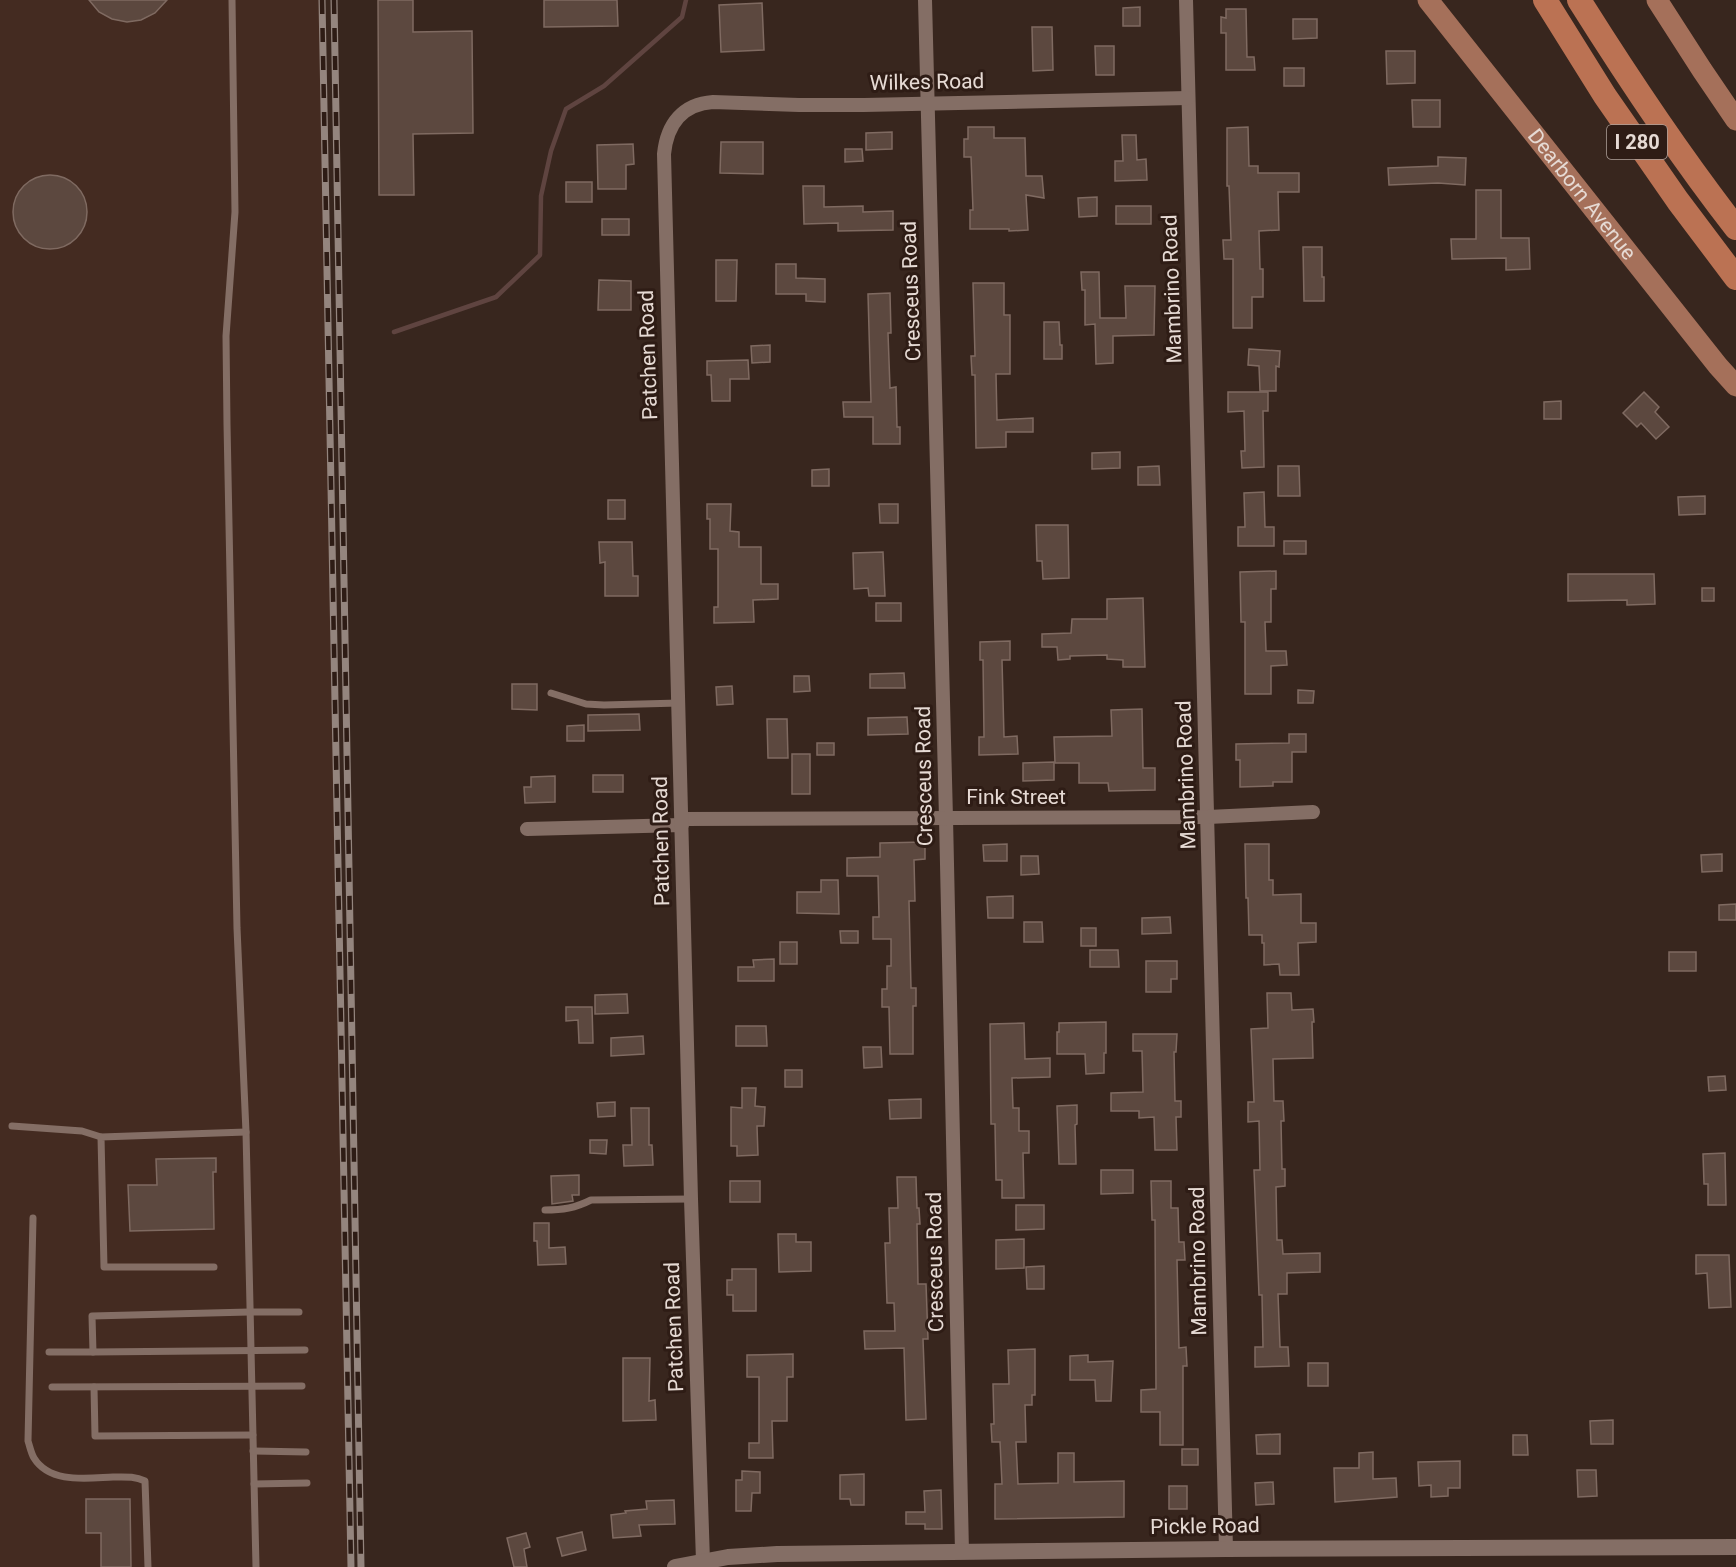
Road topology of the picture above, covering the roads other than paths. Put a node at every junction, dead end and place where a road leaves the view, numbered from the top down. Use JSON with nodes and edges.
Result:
{"nodes":[{"id":1,"x":232,"y":0,"type":"edge"},
{"id":2,"x":925,"y":0,"type":"edge"},
{"id":3,"x":1186,"y":0,"type":"edge"},
{"id":4,"x":1428,"y":0,"type":"edge"},
{"id":5,"x":1545,"y":0,"type":"edge"},
{"id":6,"x":1579,"y":0,"type":"edge"},
{"id":7,"x":1657,"y":0,"type":"edge"},
{"id":8,"x":1188,"y":98,"type":"junction"},
{"id":9,"x":927,"y":104,"type":"junction"},
{"id":10,"x":1736,"y":120,"type":"edge"},
{"id":11,"x":675,"y":123,"type":"joint"},
{"id":12,"x":1736,"y":228,"type":"edge"},
{"id":13,"x":1736,"y":278,"type":"edge"},
{"id":14,"x":1736,"y":386,"type":"edge"},
{"id":15,"x":551,"y":693,"type":"dead end"},
{"id":16,"x":679,"y":703,"type":"junction"},
{"id":17,"x":1314,"y":812,"type":"dead end"},
{"id":18,"x":1208,"y":817,"type":"junction"},
{"id":19,"x":946,"y":818,"type":"junction"},
{"id":20,"x":682,"y":822,"type":"junction"},
{"id":21,"x":527,"y":829,"type":"dead end"},
{"id":22,"x":12,"y":1126,"type":"dead end"},
{"id":23,"x":246,"y":1132,"type":"junction"},
{"id":24,"x":100,"y":1137,"type":"junction"},
{"id":25,"x":691,"y":1199,"type":"junction"},
{"id":26,"x":545,"y":1210,"type":"dead end"},
{"id":27,"x":33,"y":1218,"type":"dead end"},
{"id":28,"x":214,"y":1267,"type":"dead end"},
{"id":29,"x":249,"y":1312,"type":"junction"},
{"id":30,"x":299,"y":1312,"type":"dead end"},
{"id":31,"x":305,"y":1350,"type":"dead end"},
{"id":32,"x":49,"y":1352,"type":"dead end"},
{"id":33,"x":93,"y":1352,"type":"junction"},
{"id":34,"x":250,"y":1352,"type":"junction"},
{"id":35,"x":251,"y":1386,"type":"junction"},
{"id":36,"x":302,"y":1386,"type":"dead end"},
{"id":37,"x":52,"y":1387,"type":"dead end"},
{"id":38,"x":94,"y":1387,"type":"junction"},
{"id":39,"x":253,"y":1435,"type":"junction"},
{"id":40,"x":253,"y":1451,"type":"junction"},
{"id":41,"x":306,"y":1452,"type":"dead end"},
{"id":42,"x":307,"y":1483,"type":"dead end"},
{"id":43,"x":254,"y":1484,"type":"junction"},
{"id":44,"x":1736,"y":1546,"type":"edge"},
{"id":45,"x":1226,"y":1548,"type":"junction"},
{"id":46,"x":962,"y":1552,"type":"junction"},
{"id":47,"x":713,"y":1562,"type":"edge"},
{"id":48,"x":148,"y":1567,"type":"edge"},
{"id":49,"x":256,"y":1567,"type":"edge"},
{"id":50,"x":675,"y":1567,"type":"edge"}],
"edges":[{"from":1,"to":23,"type":"lane"},
{"from":2,"to":9,"type":"street","name":"Cresceus Road"},
{"from":3,"to":8,"type":"street","name":"Mambrino Road"},
{"from":4,"to":14,"type":"main road","name":"Dearborn Avenue"},
{"from":5,"to":13,"type":"highway","number":"I 280"},
{"from":6,"to":12,"type":"highway","number":"I 280"},
{"from":7,"to":10,"type":"main road"},
{"from":8,"to":9,"type":"street","name":"Wilkes Road"},
{"from":8,"to":18,"type":"street","name":"Mambrino Road"},
{"from":9,"to":11,"type":"street","name":"Wilkes Road"},
{"from":9,"to":19,"type":"street","name":"Cresceus Road"},
{"from":11,"to":16,"type":"street","name":"Patchen Road"},
{"from":15,"to":16,"type":"lane"},
{"from":16,"to":20,"type":"street","name":"Patchen Road"},
{"from":17,"to":18,"type":"street","name":"Fink Street"},
{"from":18,"to":19,"type":"street","name":"Fink Street"},
{"from":18,"to":45,"type":"street","name":"Mambrino Road"},
{"from":19,"to":20,"type":"street","name":"Fink Street"},
{"from":19,"to":46,"type":"street","name":"Cresceus Road"},
{"from":20,"to":21,"type":"street","name":"Fink Street"},
{"from":20,"to":25,"type":"street","name":"Patchen Road"},
{"from":22,"to":24,"type":"lane"},
{"from":23,"to":24,"type":"lane"},
{"from":23,"to":29,"type":"lane"},
{"from":24,"to":28,"type":"lane"},
{"from":25,"to":26,"type":"lane"},
{"from":25,"to":47,"type":"street","name":"Patchen Road"},
{"from":27,"to":48,"type":"lane"},
{"from":29,"to":30,"type":"lane"},
{"from":29,"to":33,"type":"lane"},
{"from":29,"to":34,"type":"lane"},
{"from":31,"to":34,"type":"lane"},
{"from":32,"to":33,"type":"lane"},
{"from":33,"to":34,"type":"lane"},
{"from":34,"to":35,"type":"lane"},
{"from":35,"to":36,"type":"lane"},
{"from":35,"to":38,"type":"lane"},
{"from":35,"to":39,"type":"lane"},
{"from":37,"to":38,"type":"lane"},
{"from":38,"to":39,"type":"lane"},
{"from":39,"to":40,"type":"lane"},
{"from":40,"to":41,"type":"lane"},
{"from":40,"to":43,"type":"lane"},
{"from":42,"to":43,"type":"lane"},
{"from":43,"to":49,"type":"lane"},
{"from":44,"to":45,"type":"street","name":"Pickle Road"},
{"from":45,"to":46,"type":"street","name":"Pickle Road"},
{"from":46,"to":47,"type":"street","name":"Pickle Road"},
{"from":47,"to":50,"type":"street","name":"Pickle Road"}]}
